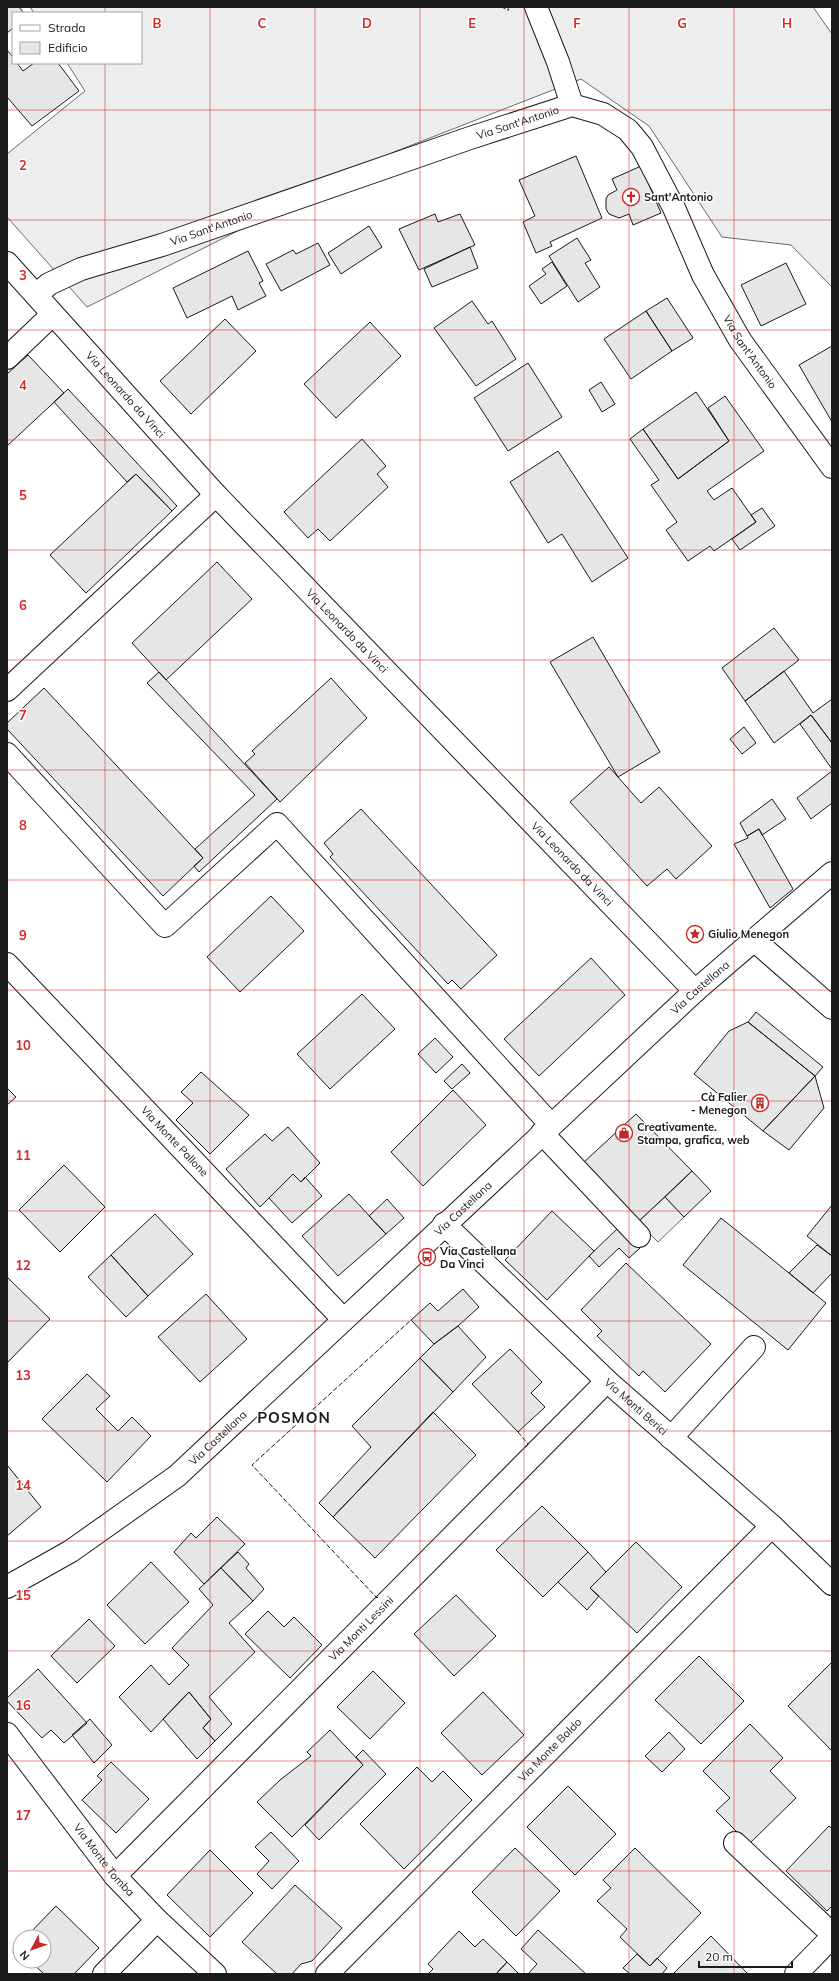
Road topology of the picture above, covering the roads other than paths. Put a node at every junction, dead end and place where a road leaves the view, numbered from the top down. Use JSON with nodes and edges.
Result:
{"nodes":[{"id":1,"x":536,"y":7,"type":"edge"},
{"id":2,"x":572,"y":106,"type":"junction"},
{"id":3,"x":7,"y":264,"type":"edge"},
{"id":4,"x":36,"y":295,"type":"junction"},
{"id":5,"x":52,"y":314,"type":"junction"},
{"id":6,"x":7,"y":358,"type":"edge"},
{"id":7,"x":832,"y":467,"type":"edge"},
{"id":8,"x":216,"y":495,"type":"junction"},
{"id":9,"x":7,"y":690,"type":"edge"},
{"id":10,"x":7,"y":754,"type":"edge"},
{"id":11,"x":832,"y":873,"type":"edge"},
{"id":12,"x":754,"y":940,"type":"junction"},
{"id":13,"x":7,"y":964,"type":"edge"},
{"id":14,"x":695,"y":991,"type":"junction"},
{"id":15,"x":832,"y":1008,"type":"edge"},
{"id":16,"x":547,"y":1129,"type":"junction"},
{"id":17,"x":444,"y":1224,"type":"junction"},
{"id":18,"x":639,"y":1236,"type":"dead end"},
{"id":19,"x":343,"y":1319,"type":"junction"},
{"id":20,"x":754,"y":1347,"type":"dead end"},
{"id":21,"x":607,"y":1381,"type":"junction"},
{"id":22,"x":671,"y":1438,"type":"junction"},
{"id":23,"x":772,"y":1526,"type":"junction"},
{"id":24,"x":832,"y":1584,"type":"edge"},
{"id":25,"x":7,"y":1587,"type":"edge"},
{"id":26,"x":7,"y":1734,"type":"edge"},
{"id":27,"x":735,"y":1843,"type":"dead end"},
{"id":28,"x":115,"y":1876,"type":"junction"},
{"id":29,"x":157,"y":1920,"type":"junction"},
{"id":30,"x":832,"y":1936,"type":"edge"},
{"id":31,"x":104,"y":1974,"type":"edge"},
{"id":32,"x":215,"y":1974,"type":"edge"},
{"id":33,"x":327,"y":1974,"type":"edge"},
{"id":34,"x":796,"y":1974,"type":"edge"}],
"edges":[{"from":1,"to":2,"type":"street"},
{"from":2,"to":4,"type":"street","name":"Via Sant'Antonio"},
{"from":2,"to":7,"type":"street","name":"Via Sant'Antonio"},
{"from":3,"to":4,"type":"street","name":"Via Leonardo da Vinci"},
{"from":4,"to":5,"type":"street","name":"Via Leonardo da Vinci"},
{"from":5,"to":6,"type":"street"},
{"from":5,"to":8,"type":"street","name":"Via Leonardo da Vinci"},
{"from":8,"to":9,"type":"street"},
{"from":8,"to":14,"type":"street","name":"Via Leonardo da Vinci"},
{"from":10,"to":16,"type":"street"},
{"from":11,"to":12,"type":"street","name":"Via Castellana"},
{"from":12,"to":14,"type":"street","name":"Via Castellana"},
{"from":12,"to":15,"type":"street"},
{"from":13,"to":19,"type":"street","name":"Via Monte Pallone"},
{"from":14,"to":16,"type":"street","name":"Via Castellana"},
{"from":16,"to":17,"type":"street","name":"Via Castellana"},
{"from":16,"to":18,"type":"street"},
{"from":17,"to":19,"type":"street","name":"Via Castellana"},
{"from":17,"to":21,"type":"street","name":"Via Monti Berici"},
{"from":19,"to":25,"type":"street","name":"Via Castellana"},
{"from":20,"to":22,"type":"street"},
{"from":21,"to":22,"type":"street","name":"Via Monti Berici"},
{"from":21,"to":28,"type":"street","name":"Via Monti Lessini"},
{"from":22,"to":23,"type":"street","name":"Via Monti Berici"},
{"from":23,"to":24,"type":"street","name":"Via Monti Berici"},
{"from":23,"to":33,"type":"street","name":"Via Monte Baldo"},
{"from":26,"to":28,"type":"street","name":"Via Monte Tomba"},
{"from":27,"to":30,"type":"street"},
{"from":28,"to":29,"type":"street","name":"Via Monte Tomba"},
{"from":29,"to":31,"type":"street"},
{"from":29,"to":32,"type":"street","name":"Via Monte Tomba"},
{"from":30,"to":34,"type":"street"}]}
